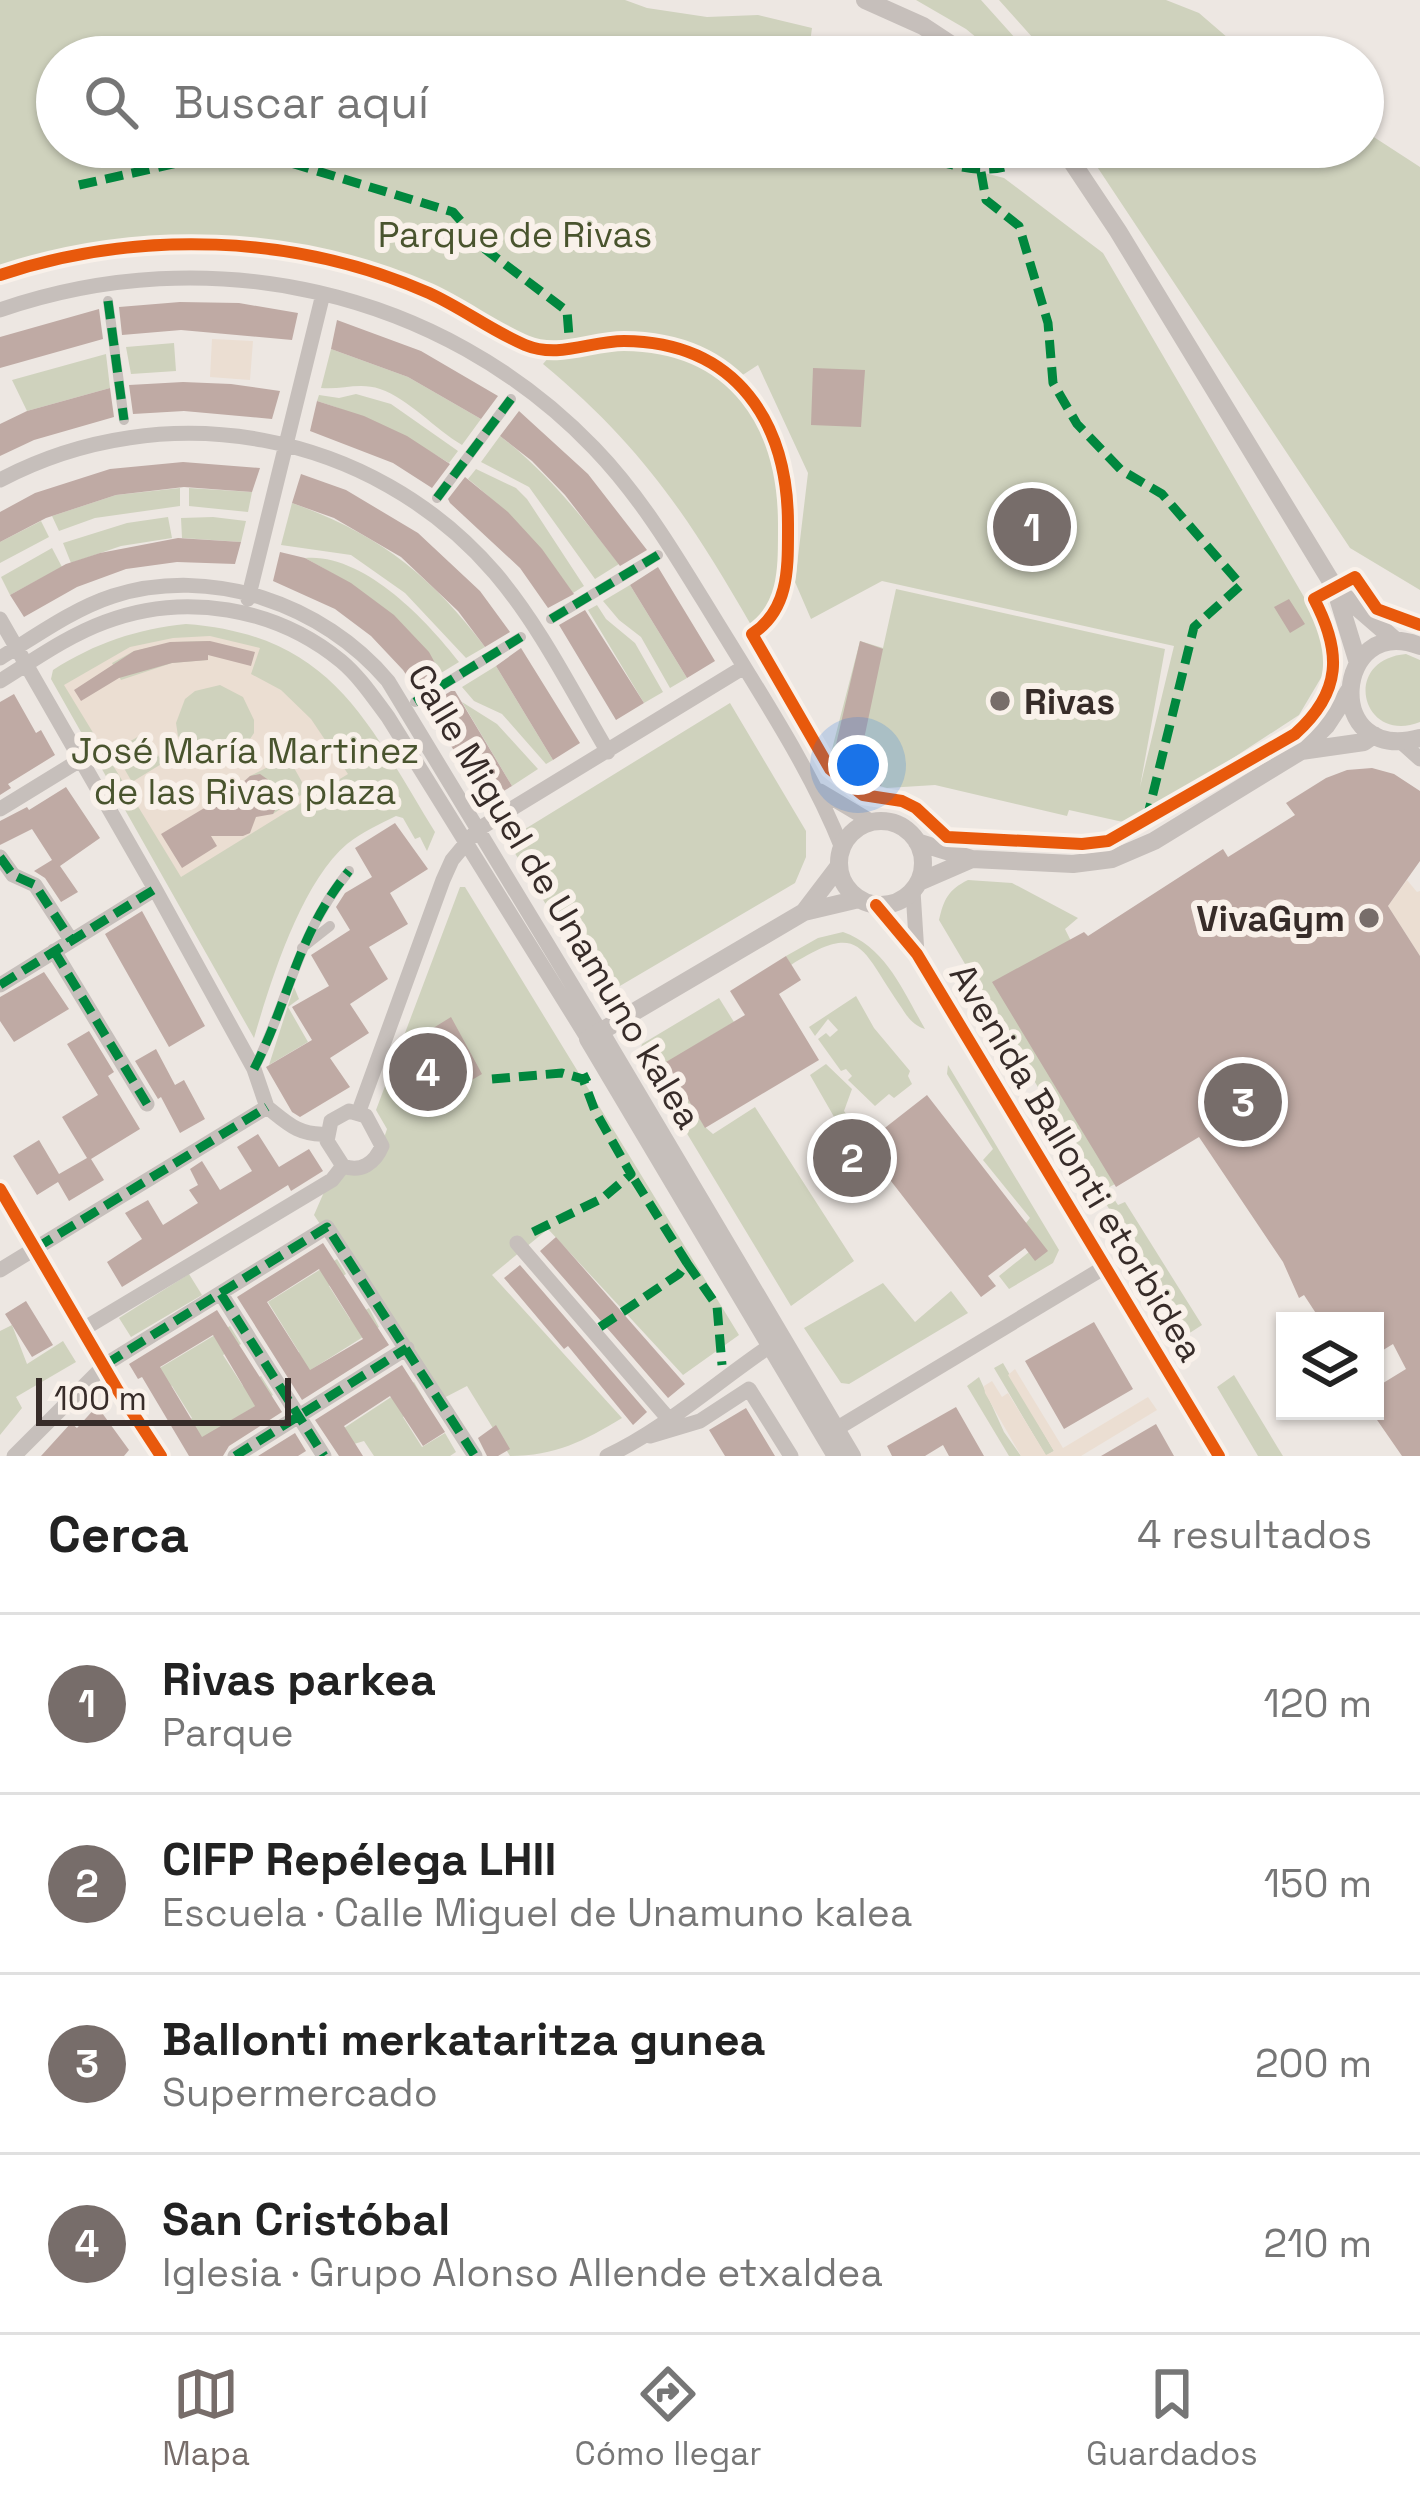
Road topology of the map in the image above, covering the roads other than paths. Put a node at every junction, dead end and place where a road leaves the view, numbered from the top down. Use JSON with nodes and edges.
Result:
{"nodes":[{"id":1,"x":865,"y":0,"type":"edge"},
{"id":2,"x":938,"y":36,"type":"edge"},
{"id":3,"x":1076,"y":168,"type":"edge"},
{"id":4,"x":323,"y":293,"type":"junction"},
{"id":5,"x":108,"y":301,"type":"dead end"},
{"id":6,"x":0,"y":310,"type":"edge"},
{"id":7,"x":511,"y":399,"type":"dead end"},
{"id":8,"x":124,"y":420,"type":"dead end"},
{"id":9,"x":285,"y":445,"type":"junction"},
{"id":10,"x":0,"y":479,"type":"edge"},
{"id":11,"x":436,"y":498,"type":"dead end"},
{"id":12,"x":658,"y":556,"type":"dead end"},
{"id":13,"x":1335,"y":588,"type":"junction"},
{"id":14,"x":249,"y":594,"type":"junction"},
{"id":15,"x":245,"y":612,"type":"junction"},
{"id":16,"x":0,"y":619,"type":"edge"},
{"id":17,"x":550,"y":619,"type":"dead end"},
{"id":18,"x":521,"y":637,"type":"dead end"},
{"id":19,"x":1396,"y":641,"type":"junction"},
{"id":20,"x":1420,"y":646,"type":"edge"},
{"id":21,"x":16,"y":648,"type":"junction"},
{"id":22,"x":0,"y":658,"type":"edge"},
{"id":23,"x":1358,"y":663,"type":"junction"},
{"id":24,"x":26,"y":665,"type":"junction"},
{"id":25,"x":744,"y":668,"type":"junction"},
{"id":26,"x":0,"y":681,"type":"edge"},
{"id":27,"x":1349,"y":691,"type":"junction"},
{"id":28,"x":415,"y":702,"type":"dead end"},
{"id":29,"x":1374,"y":735,"type":"junction"},
{"id":30,"x":1410,"y":740,"type":"edge"},
{"id":31,"x":608,"y":752,"type":"junction"},
{"id":32,"x":1301,"y":752,"type":"junction"},
{"id":33,"x":1420,"y":759,"type":"edge"},
{"id":34,"x":80,"y":760,"type":"junction"},
{"id":35,"x":820,"y":790,"type":"junction"},
{"id":36,"x":0,"y":809,"type":"edge"},
{"id":37,"x":872,"y":822,"type":"junction"},
{"id":38,"x":477,"y":830,"type":"junction"},
{"id":39,"x":917,"y":842,"type":"junction"},
{"id":40,"x":464,"y":843,"type":"junction"},
{"id":41,"x":0,"y":857,"type":"edge"},
{"id":42,"x":841,"y":857,"type":"junction"},
{"id":43,"x":972,"y":859,"type":"junction"},
{"id":44,"x":349,"y":871,"type":"dead end"},
{"id":45,"x":916,"y":886,"type":"junction"},
{"id":46,"x":155,"y":889,"type":"junction"},
{"id":47,"x":867,"y":902,"type":"junction"},
{"id":48,"x":804,"y":912,"type":"junction"},
{"id":49,"x":330,"y":926,"type":"dead end"},
{"id":50,"x":71,"y":940,"type":"junction"},
{"id":51,"x":300,"y":950,"type":"junction"},
{"id":52,"x":54,"y":951,"type":"junction"},
{"id":53,"x":916,"y":954,"type":"junction"},
{"id":54,"x":0,"y":985,"type":"edge"},
{"id":55,"x":594,"y":1035,"type":"junction"},
{"id":56,"x":254,"y":1070,"type":"junction"},
{"id":57,"x":147,"y":1104,"type":"dead end"},
{"id":58,"x":267,"y":1107,"type":"junction"},
{"id":59,"x":359,"y":1111,"type":"junction"},
{"id":60,"x":327,"y":1134,"type":"junction"},
{"id":61,"x":343,"y":1166,"type":"junction"},
{"id":62,"x":0,"y":1189,"type":"edge"},
{"id":63,"x":517,"y":1243,"type":"dead end"},
{"id":64,"x":36,"y":1248,"type":"junction"},
{"id":65,"x":1106,"y":1267,"type":"junction"},
{"id":66,"x":0,"y":1270,"type":"edge"},
{"id":67,"x":221,"y":1294,"type":"junction"},
{"id":68,"x":85,"y":1328,"type":"junction"},
{"id":69,"x":770,"y":1346,"type":"junction"},
{"id":70,"x":407,"y":1348,"type":"junction"},
{"id":71,"x":106,"y":1364,"type":"junction"},
{"id":72,"x":298,"y":1415,"type":"junction"},
{"id":73,"x":667,"y":1417,"type":"junction"},
{"id":74,"x":830,"y":1433,"type":"junction"},
{"id":75,"x":647,"y":1437,"type":"junction"},
{"id":76,"x":14,"y":1456,"type":"edge"},
{"id":77,"x":161,"y":1456,"type":"edge"},
{"id":78,"x":236,"y":1456,"type":"edge"},
{"id":79,"x":324,"y":1456,"type":"edge"},
{"id":80,"x":475,"y":1456,"type":"edge"},
{"id":81,"x":607,"y":1456,"type":"edge"},
{"id":82,"x":791,"y":1456,"type":"edge"},
{"id":83,"x":836,"y":1456,"type":"edge"},
{"id":84,"x":852,"y":1456,"type":"edge"},
{"id":85,"x":1220,"y":1456,"type":"edge"}],
"edges":[{"from":1,"to":2,"type":"street"},
{"from":3,"to":13,"type":"street"},
{"from":4,"to":6,"type":"street"},
{"from":4,"to":9,"type":"street"},
{"from":4,"to":25,"type":"street"},
{"from":5,"to":8,"type":"street"},
{"from":7,"to":11,"type":"street"},
{"from":9,"to":10,"type":"street"},
{"from":9,"to":14,"type":"street"},
{"from":9,"to":31,"type":"street"},
{"from":12,"to":17,"type":"street"},
{"from":13,"to":19,"type":"street"},
{"from":13,"to":23,"type":"street"},
{"from":14,"to":15,"type":"street"},
{"from":14,"to":21,"type":"street","name":"Calle Miguel de Unamuno kalea"},
{"from":14,"to":38,"type":"street","name":"Calle Miguel de Unamuno kalea"},
{"from":15,"to":24,"type":"street","name":"Calle Miguel de Unamuno kalea"},
{"from":15,"to":40,"type":"street","name":"Calle Miguel de Unamuno kalea"},
{"from":16,"to":21,"type":"street"},
{"from":18,"to":28,"type":"street"},
{"from":19,"to":20,"type":"street"},
{"from":19,"to":23,"type":"street"},
{"from":21,"to":22,"type":"street","name":"Calle Miguel de Unamuno kalea"},
{"from":21,"to":24,"type":"street"},
{"from":23,"to":27,"type":"street"},
{"from":24,"to":26,"type":"street","name":"Calle Miguel de Unamuno kalea"},
{"from":24,"to":34,"type":"street"},
{"from":25,"to":31,"type":"street"},
{"from":25,"to":35,"type":"street"},
{"from":27,"to":29,"type":"street"},
{"from":27,"to":32,"type":"street"},
{"from":29,"to":30,"type":"street"},
{"from":29,"to":32,"type":"street"},
{"from":30,"to":33,"type":"street"},
{"from":31,"to":38,"type":"street"},
{"from":32,"to":43,"type":"street"},
{"from":34,"to":36,"type":"street"},
{"from":34,"to":46,"type":"street"},
{"from":35,"to":37,"type":"street"},
{"from":35,"to":42,"type":"street"},
{"from":37,"to":39,"type":"street"},
{"from":37,"to":42,"type":"street"},
{"from":38,"to":40,"type":"street"},
{"from":38,"to":55,"type":"street","name":"Calle Miguel de Unamuno kalea"},
{"from":39,"to":43,"type":"street"},
{"from":39,"to":45,"type":"street"},
{"from":40,"to":55,"type":"street","name":"Calle Miguel de Unamuno kalea"},
{"from":40,"to":59,"type":"street"},
{"from":41,"to":50,"type":"street"},
{"from":42,"to":47,"type":"street"},
{"from":42,"to":48,"type":"street"},
{"from":43,"to":45,"type":"street"},
{"from":44,"to":51,"type":"street"},
{"from":45,"to":47,"type":"street"},
{"from":45,"to":53,"type":"street","name":"Avenida Ballonti etorbidea"},
{"from":46,"to":50,"type":"street"},
{"from":46,"to":56,"type":"street"},
{"from":47,"to":48,"type":"street"},
{"from":47,"to":53,"type":"street","name":"Avenida Ballonti etorbidea"},
{"from":48,"to":55,"type":"street"},
{"from":49,"to":51,"type":"street"},
{"from":50,"to":52,"type":"street"},
{"from":51,"to":56,"type":"street"},
{"from":52,"to":54,"type":"street"},
{"from":52,"to":57,"type":"street"},
{"from":53,"to":65,"type":"street","name":"Avenida Ballonti etorbidea"},
{"from":55,"to":69,"type":"street","name":"Calle Miguel de Unamuno kalea"},
{"from":55,"to":74,"type":"street","name":"Calle Miguel de Unamuno kalea"},
{"from":56,"to":58,"type":"street"},
{"from":58,"to":60,"type":"street"},
{"from":58,"to":64,"type":"street"},
{"from":59,"to":60,"type":"street"},
{"from":59,"to":61,"type":"street"},
{"from":60,"to":61,"type":"street"},
{"from":61,"to":68,"type":"street"},
{"from":62,"to":64,"type":"street"},
{"from":63,"to":73,"type":"street"},
{"from":64,"to":66,"type":"street"},
{"from":64,"to":68,"type":"street"},
{"from":65,"to":74,"type":"street"},
{"from":65,"to":85,"type":"street","name":"Avenida Ballonti etorbidea"},
{"from":67,"to":70,"type":"street"},
{"from":67,"to":71,"type":"street"},
{"from":67,"to":72,"type":"street"},
{"from":68,"to":71,"type":"street"},
{"from":69,"to":73,"type":"street"},
{"from":69,"to":74,"type":"street","name":"Calle Miguel de Unamuno kalea"},
{"from":70,"to":72,"type":"street"},
{"from":70,"to":80,"type":"street"},
{"from":71,"to":76,"type":"street"},
{"from":71,"to":77,"type":"street"},
{"from":72,"to":78,"type":"street"},
{"from":72,"to":79,"type":"street"},
{"from":73,"to":75,"type":"street"},
{"from":74,"to":83,"type":"street","name":"Calle Miguel de Unamuno kalea"},
{"from":74,"to":84,"type":"street","name":"Calle Miguel de Unamuno kalea"},
{"from":75,"to":81,"type":"street"},
{"from":75,"to":82,"type":"street"}]}
